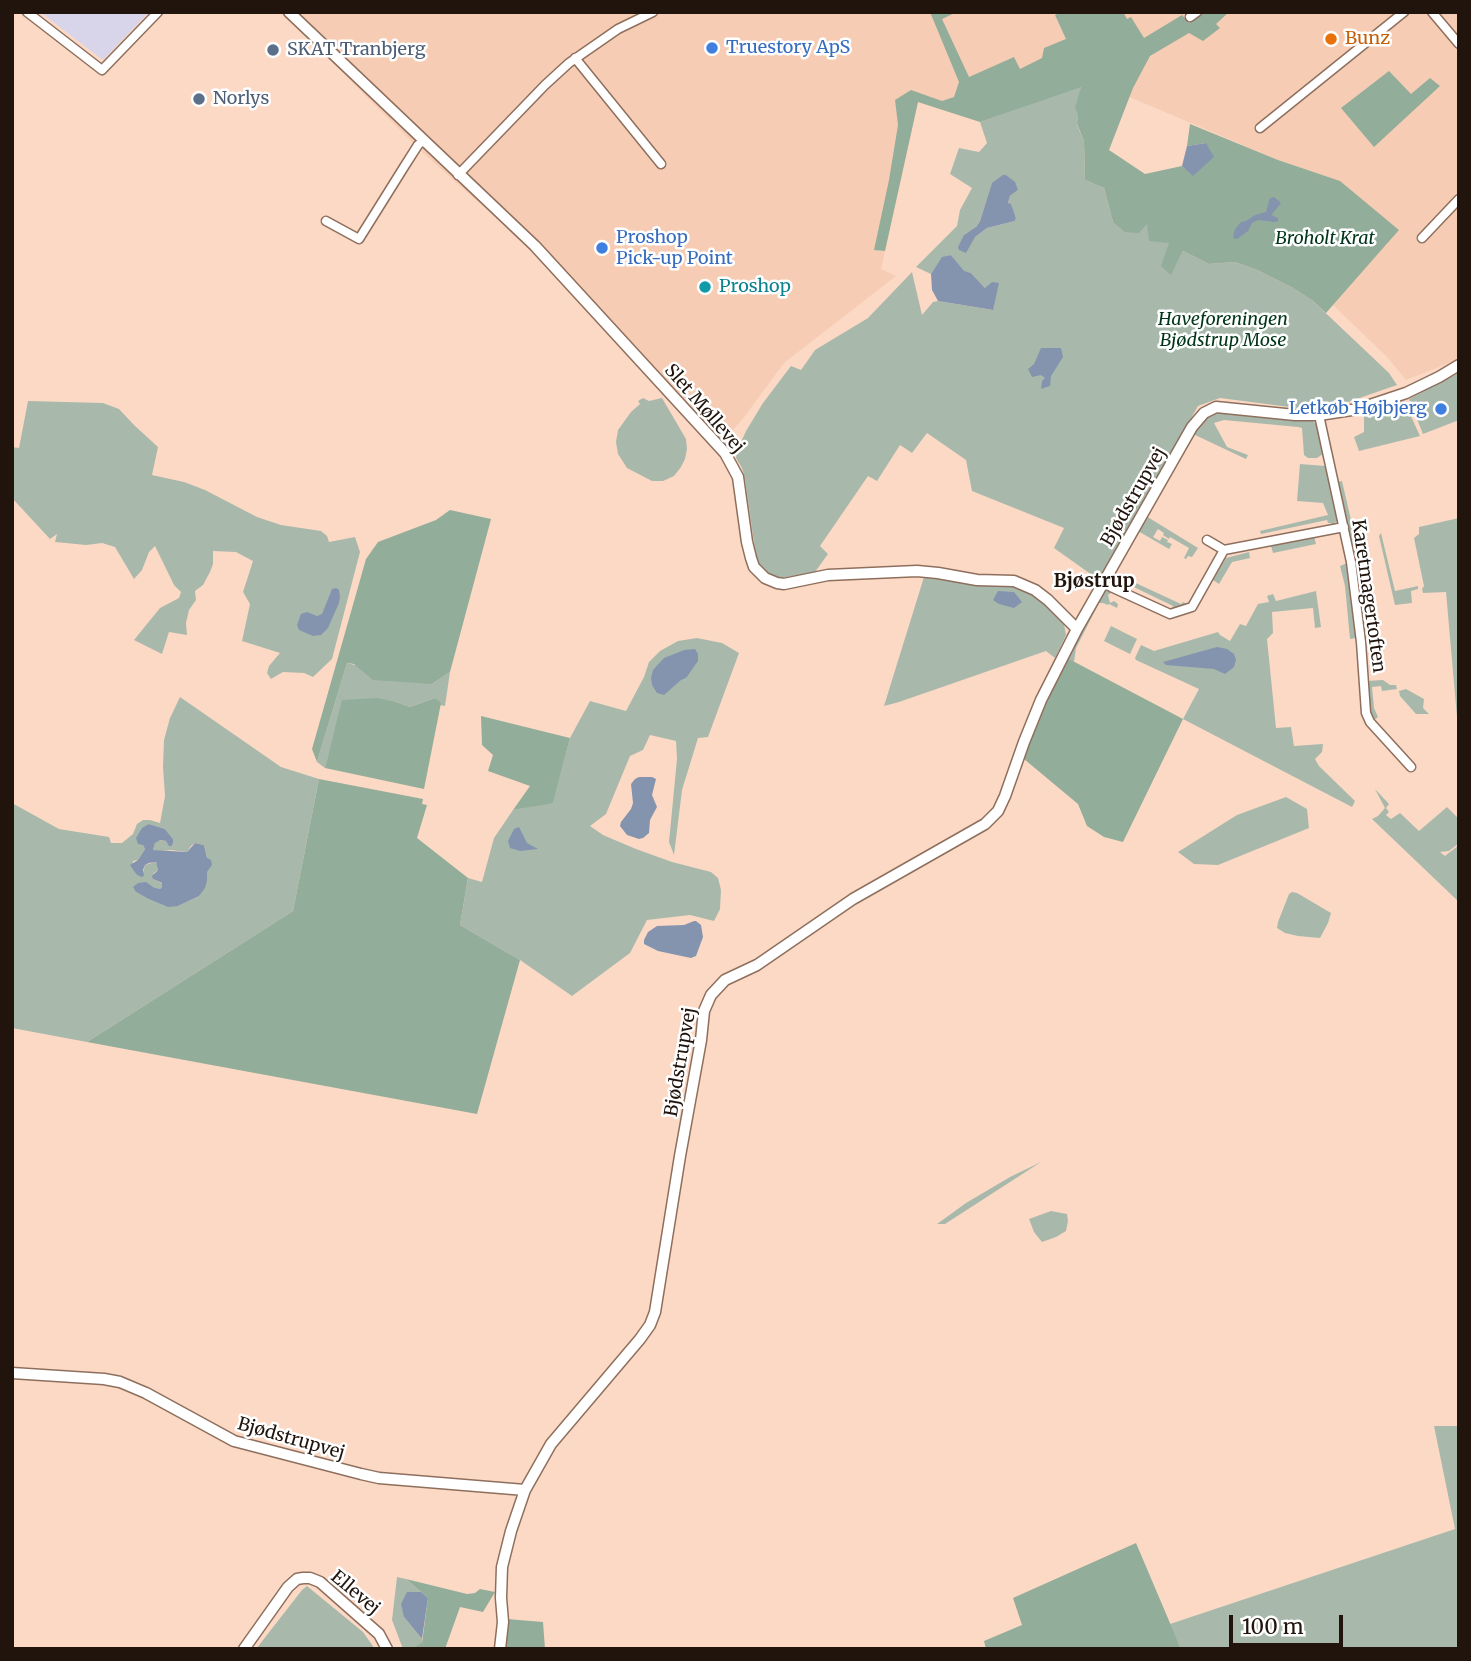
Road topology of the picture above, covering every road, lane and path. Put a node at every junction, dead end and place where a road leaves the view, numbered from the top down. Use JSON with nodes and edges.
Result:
{"nodes":[{"id":1,"x":27,"y":12,"type":"edge"},
{"id":2,"x":158,"y":12,"type":"edge"},
{"id":3,"x":289,"y":12,"type":"edge"},
{"id":4,"x":653,"y":12,"type":"edge"},
{"id":5,"x":1404,"y":12,"type":"edge"},
{"id":6,"x":1432,"y":12,"type":"edge"},
{"id":7,"x":1459,"y":44,"type":"edge"},
{"id":8,"x":575,"y":58,"type":"junction"},
{"id":9,"x":1260,"y":128,"type":"dead end"},
{"id":10,"x":423,"y":141,"type":"junction"},
{"id":11,"x":661,"y":164,"type":"dead end"},
{"id":12,"x":458,"y":175,"type":"junction"},
{"id":13,"x":1459,"y":199,"type":"edge"},
{"id":14,"x":326,"y":221,"type":"dead end"},
{"id":15,"x":1422,"y":238,"type":"dead end"},
{"id":16,"x":1459,"y":365,"type":"edge"},
{"id":17,"x":1319,"y":415,"type":"junction"},
{"id":18,"x":1344,"y":527,"type":"junction"},
{"id":19,"x":1207,"y":540,"type":"dead end"},
{"id":20,"x":1224,"y":550,"type":"junction"},
{"id":21,"x":1111,"y":587,"type":"dead end"},
{"id":22,"x":1077,"y":629,"type":"junction"},
{"id":23,"x":1411,"y":767,"type":"dead end"},
{"id":24,"x":12,"y":1373,"type":"edge"},
{"id":25,"x":525,"y":1490,"type":"junction"},
{"id":26,"x":244,"y":1649,"type":"edge"},
{"id":27,"x":387,"y":1649,"type":"edge"},
{"id":28,"x":500,"y":1649,"type":"edge"}],
"edges":[{"from":1,"to":2,"type":"street"},
{"from":3,"to":10,"type":"street","name":"Slet Møllevej"},
{"from":4,"to":8,"type":"street"},
{"from":5,"to":9,"type":"street"},
{"from":6,"to":7,"type":"street"},
{"from":8,"to":11,"type":"street"},
{"from":8,"to":12,"type":"street"},
{"from":10,"to":12,"type":"street","name":"Slet Møllevej"},
{"from":10,"to":14,"type":"street"},
{"from":12,"to":22,"type":"street","name":"Slet Møllevej"},
{"from":13,"to":15,"type":"street"},
{"from":16,"to":17,"type":"street","name":"Bjødstrupvej"},
{"from":17,"to":18,"type":"street","name":"Karetmagertoften"},
{"from":17,"to":22,"type":"street","name":"Bjødstrupvej"},
{"from":18,"to":20,"type":"street"},
{"from":18,"to":23,"type":"street","name":"Karetmagertoften"},
{"from":19,"to":20,"type":"street"},
{"from":20,"to":21,"type":"street"},
{"from":22,"to":25,"type":"street","name":"Bjødstrupvej"},
{"from":24,"to":25,"type":"street","name":"Bjødstrupvej"},
{"from":25,"to":28,"type":"street"},
{"from":26,"to":27,"type":"street","name":"Ellevej"}]}
